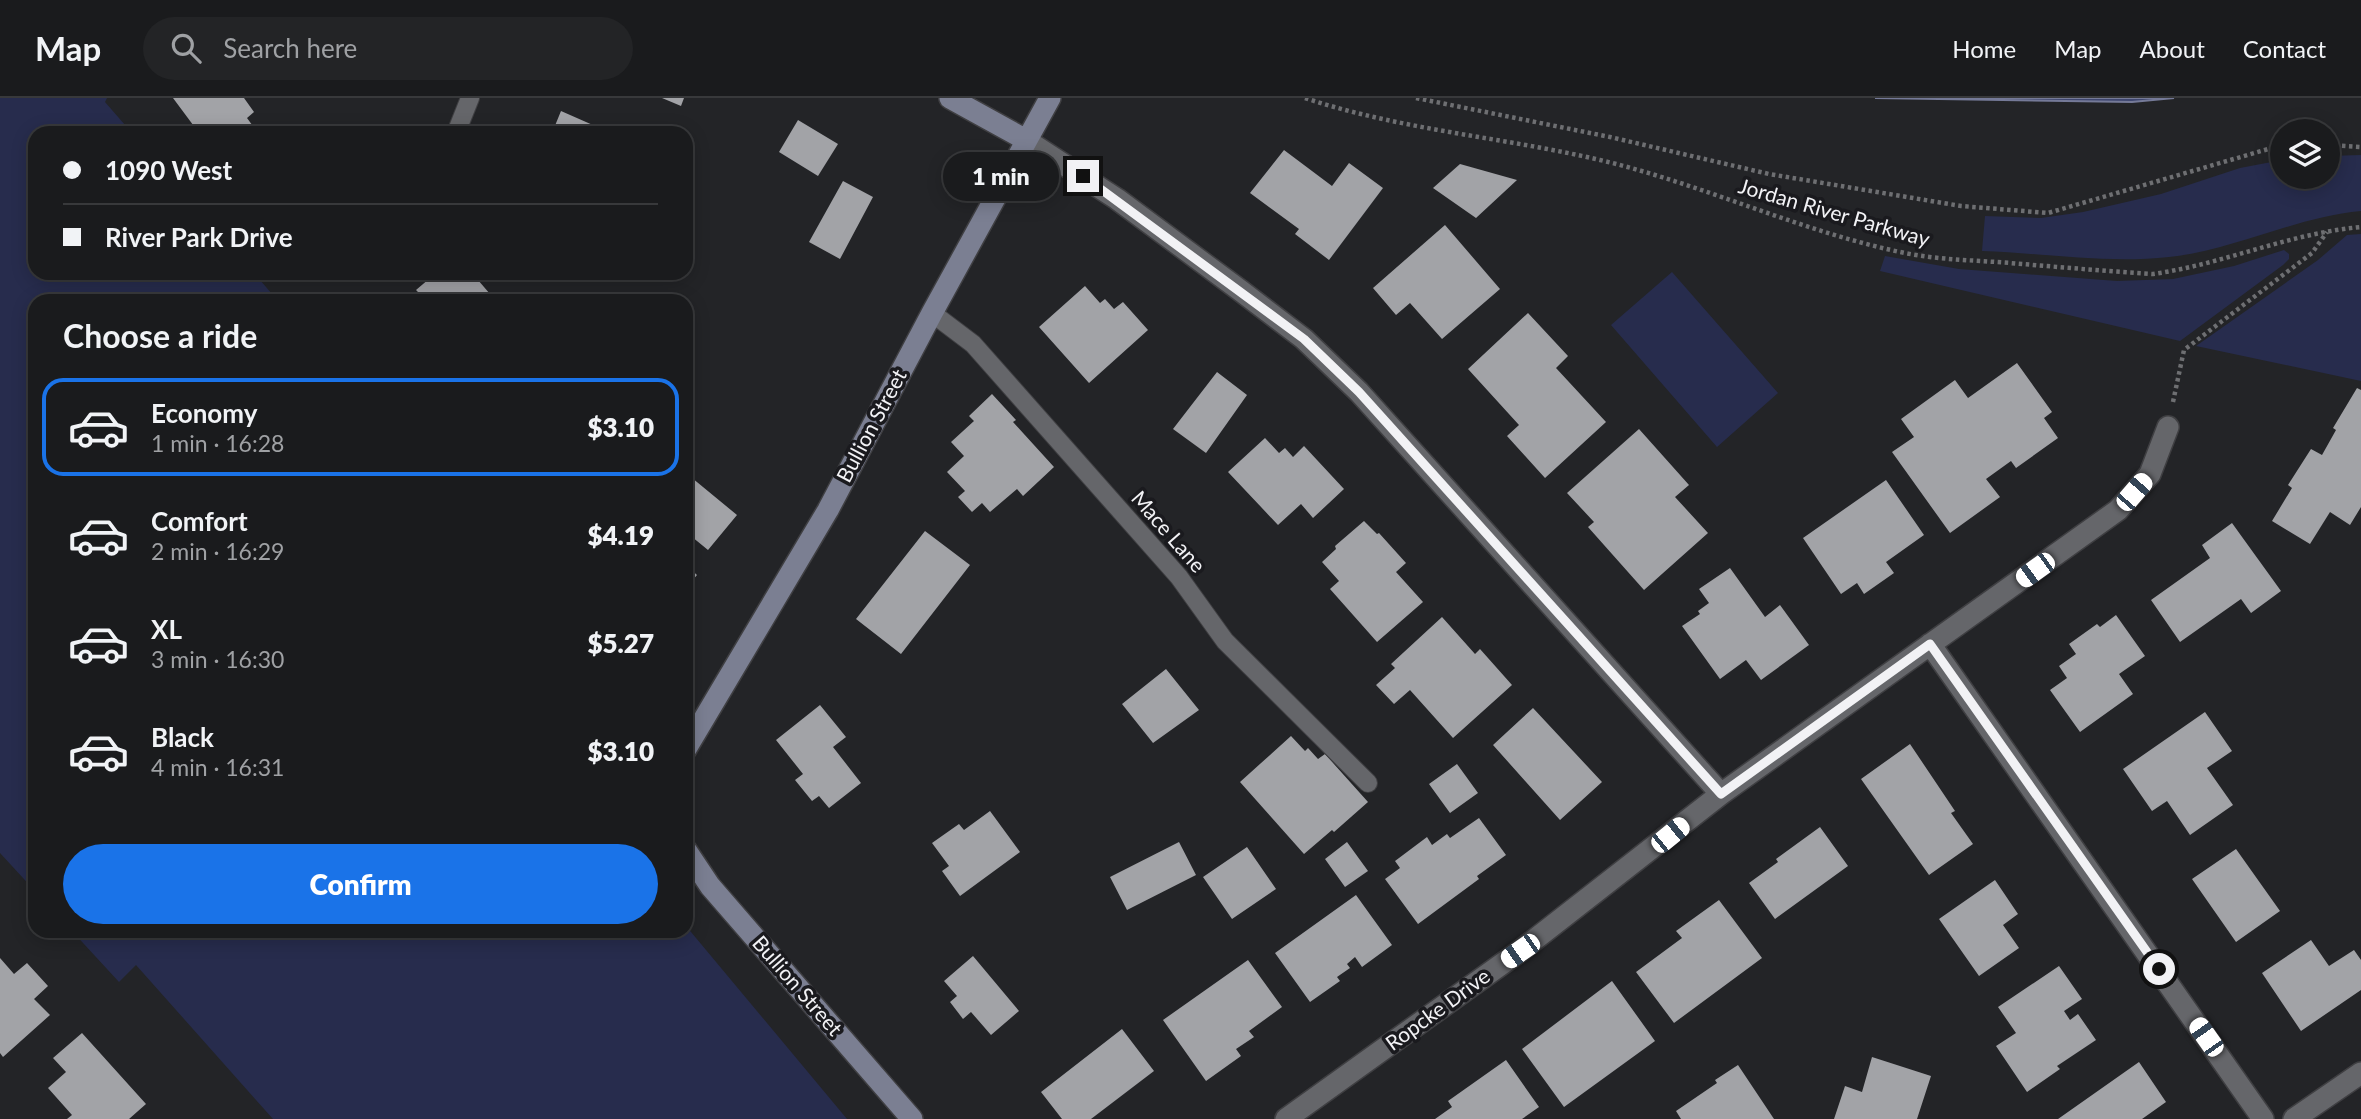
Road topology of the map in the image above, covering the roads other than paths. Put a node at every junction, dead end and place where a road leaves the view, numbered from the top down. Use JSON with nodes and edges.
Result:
{"nodes":[{"id":1,"x":470,"y":98,"type":"edge"},
{"id":2,"x":950,"y":98,"type":"edge"},
{"id":3,"x":1050,"y":98,"type":"edge"},
{"id":4,"x":459,"y":126,"type":"edge"},
{"id":5,"x":1026,"y":139,"type":"junction"},
{"id":6,"x":932,"y":313,"type":"junction"},
{"id":7,"x":2168,"y":427,"type":"road end"},
{"id":8,"x":1930,"y":644,"type":"junction"},
{"id":9,"x":693,"y":733,"type":"edge"},
{"id":10,"x":1368,"y":783,"type":"dead end"},
{"id":11,"x":1721,"y":794,"type":"junction"},
{"id":12,"x":693,"y":860,"type":"edge"},
{"id":13,"x":2361,"y":1073,"type":"edge"},
{"id":14,"x":912,"y":1119,"type":"edge"},
{"id":15,"x":1286,"y":1119,"type":"edge"},
{"id":16,"x":2263,"y":1119,"type":"edge"},
{"id":17,"x":2294,"y":1119,"type":"edge"}],
"edges":[{"from":1,"to":4,"type":"lane"},
{"from":2,"to":5,"type":"street"},
{"from":3,"to":5,"type":"street","name":"Bullion Street"},
{"from":5,"to":6,"type":"street","name":"Bullion Street"},
{"from":5,"to":11,"type":"street"},
{"from":6,"to":9,"type":"street","name":"Bullion Street"},
{"from":6,"to":10,"type":"lane","name":"Mace Lane"},
{"from":7,"to":8,"type":"street","name":"Ropcke Drive"},
{"from":8,"to":11,"type":"street","name":"Ropcke Drive"},
{"from":8,"to":16,"type":"street"},
{"from":11,"to":15,"type":"street","name":"Ropcke Drive"},
{"from":12,"to":14,"type":"street","name":"Bullion Street"},
{"from":13,"to":17,"type":"street"}]}
